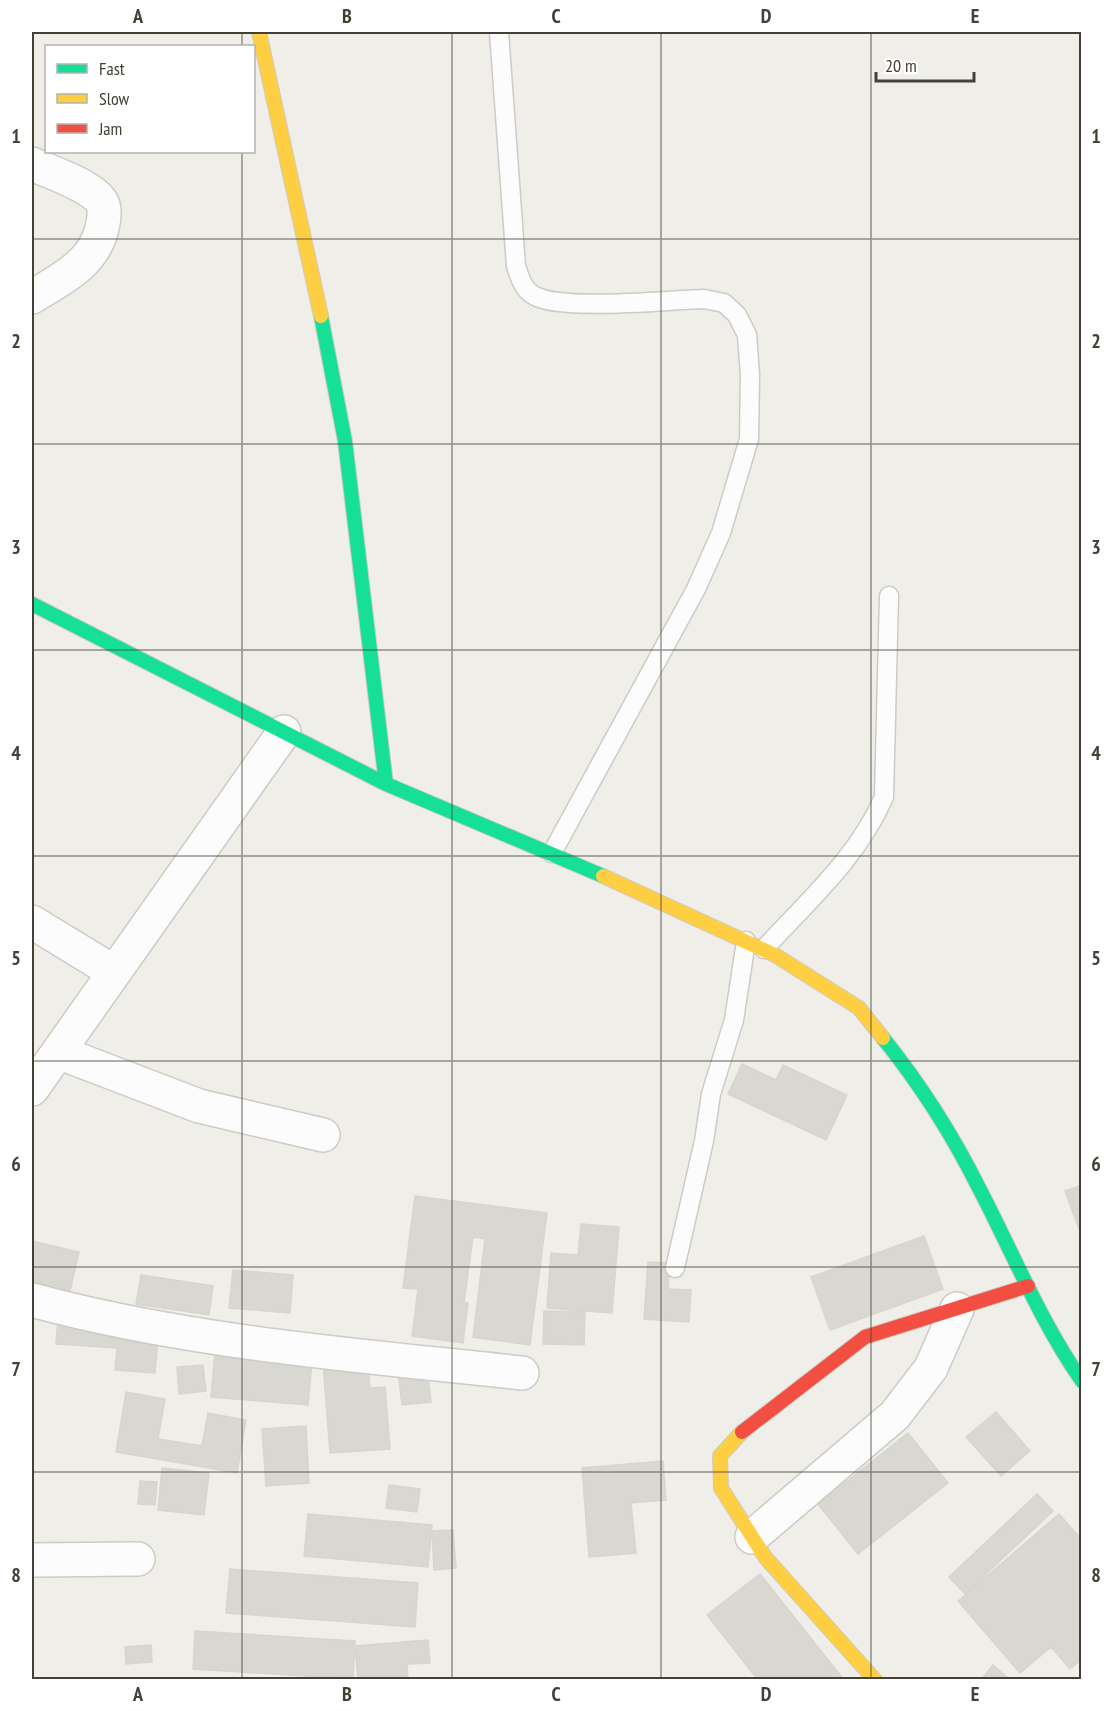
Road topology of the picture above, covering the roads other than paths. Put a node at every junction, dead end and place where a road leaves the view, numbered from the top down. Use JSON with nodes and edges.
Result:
{"nodes":[{"id":1,"x":259,"y":32,"type":"edge"},
{"id":2,"x":499,"y":32,"type":"edge"},
{"id":3,"x":32,"y":164,"type":"edge"},
{"id":4,"x":32,"y":297,"type":"edge"},
{"id":5,"x":889,"y":596,"type":"dead end"},
{"id":6,"x":32,"y":604,"type":"edge"},
{"id":7,"x":284,"y":732,"type":"junction"},
{"id":8,"x":386,"y":784,"type":"junction"},
{"id":9,"x":552,"y":853,"type":"junction"},
{"id":10,"x":32,"y":922,"type":"edge"},
{"id":11,"x":746,"y":941,"type":"junction"},
{"id":12,"x":764,"y":949,"type":"junction"},
{"id":13,"x":114,"y":972,"type":"junction"},
{"id":14,"x":58,"y":1052,"type":"junction"},
{"id":15,"x":33,"y":1084,"type":"edge"},
{"id":16,"x":323,"y":1135,"type":"dead end"},
{"id":17,"x":675,"y":1268,"type":"dead end"},
{"id":18,"x":1028,"y":1286,"type":"junction"},
{"id":19,"x":32,"y":1300,"type":"edge"},
{"id":20,"x":957,"y":1309,"type":"junction"},
{"id":21,"x":522,"y":1373,"type":"dead end"},
{"id":22,"x":1082,"y":1381,"type":"edge"},
{"id":23,"x":752,"y":1538,"type":"junction"},
{"id":24,"x":138,"y":1559,"type":"dead end"},
{"id":25,"x":32,"y":1560,"type":"edge"},
{"id":26,"x":876,"y":1680,"type":"edge"}],
"edges":[{"from":1,"to":8,"type":"street"},
{"from":2,"to":9,"type":"lane"},
{"from":3,"to":4,"type":"street"},
{"from":5,"to":12,"type":"lane"},
{"from":6,"to":7,"type":"street"},
{"from":7,"to":8,"type":"street"},
{"from":7,"to":13,"type":"street"},
{"from":8,"to":9,"type":"street"},
{"from":9,"to":11,"type":"street"},
{"from":10,"to":13,"type":"street"},
{"from":11,"to":12,"type":"street"},
{"from":11,"to":17,"type":"lane"},
{"from":12,"to":18,"type":"street"},
{"from":13,"to":14,"type":"street"},
{"from":14,"to":15,"type":"street"},
{"from":14,"to":16,"type":"street"},
{"from":18,"to":20,"type":"street"},
{"from":18,"to":22,"type":"street"},
{"from":19,"to":21,"type":"street"},
{"from":20,"to":23,"type":"street"},
{"from":20,"to":23,"type":"street"},
{"from":23,"to":26,"type":"street"},
{"from":24,"to":25,"type":"street"}]}
